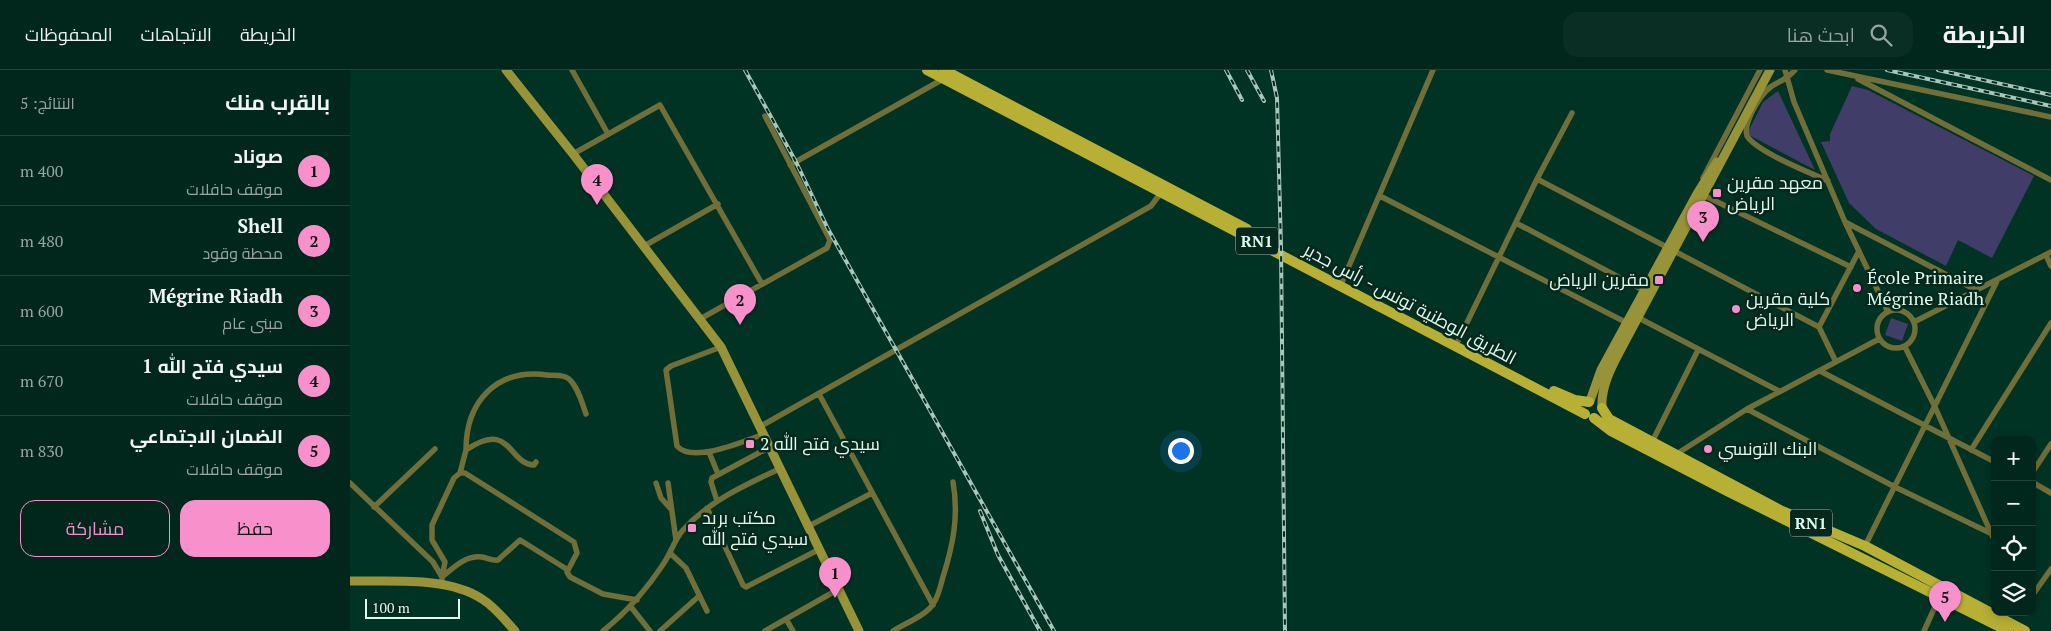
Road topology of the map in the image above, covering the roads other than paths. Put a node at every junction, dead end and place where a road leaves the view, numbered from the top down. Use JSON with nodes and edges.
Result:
{"nodes":[{"id":1,"x":506,"y":70,"type":"edge"},
{"id":2,"x":572,"y":70,"type":"edge"},
{"id":3,"x":927,"y":70,"type":"edge"},
{"id":4,"x":1433,"y":70,"type":"edge"},
{"id":5,"x":1760,"y":70,"type":"edge"},
{"id":6,"x":1770,"y":70,"type":"edge"},
{"id":7,"x":1785,"y":70,"type":"edge"},
{"id":8,"x":1795,"y":70,"type":"edge"},
{"id":9,"x":1827,"y":70,"type":"edge"},
{"id":10,"x":946,"y":74,"type":"edge"},
{"id":11,"x":1852,"y":76,"type":"junction"},
{"id":12,"x":1786,"y":80,"type":"junction"},
{"id":13,"x":1572,"y":113,"type":"dead end"},
{"id":14,"x":765,"y":116,"type":"dead end"},
{"id":15,"x":2051,"y":117,"type":"edge"},
{"id":16,"x":608,"y":134,"type":"junction"},
{"id":17,"x":573,"y":154,"type":"junction"},
{"id":18,"x":790,"y":166,"type":"junction"},
{"id":19,"x":1537,"y":178,"type":"junction"},
{"id":20,"x":2051,"y":180,"type":"edge"},
{"id":21,"x":1828,"y":181,"type":"junction"},
{"id":22,"x":1164,"y":189,"type":"junction"},
{"id":23,"x":1700,"y":195,"type":"junction"},
{"id":24,"x":1380,"y":196,"type":"junction"},
{"id":25,"x":718,"y":204,"type":"junction"},
{"id":26,"x":1845,"y":222,"type":"junction"},
{"id":27,"x":1516,"y":223,"type":"junction"},
{"id":28,"x":644,"y":246,"type":"junction"},
{"id":29,"x":1670,"y":248,"type":"junction"},
{"id":30,"x":1859,"y":251,"type":"junction"},
{"id":31,"x":2048,"y":254,"type":"edge"},
{"id":32,"x":1499,"y":257,"type":"junction"},
{"id":33,"x":2051,"y":266,"type":"edge"},
{"id":34,"x":1851,"y":267,"type":"junction"},
{"id":35,"x":1998,"y":279,"type":"junction"},
{"id":36,"x":762,"y":284,"type":"junction"},
{"id":37,"x":1341,"y":284,"type":"junction"},
{"id":38,"x":1976,"y":290,"type":"junction"},
{"id":39,"x":1647,"y":292,"type":"junction"},
{"id":40,"x":1888,"y":312,"type":"junction"},
{"id":41,"x":1634,"y":316,"type":"junction"},
{"id":42,"x":700,"y":319,"type":"junction"},
{"id":43,"x":1914,"y":322,"type":"junction"},
{"id":44,"x":2051,"y":323,"type":"edge"},
{"id":45,"x":1629,"y":324,"type":"junction"},
{"id":46,"x":1819,"y":327,"type":"junction"},
{"id":47,"x":1879,"y":339,"type":"junction"},
{"id":48,"x":1458,"y":341,"type":"junction"},
{"id":49,"x":721,"y":347,"type":"junction"},
{"id":50,"x":1905,"y":347,"type":"junction"},
{"id":51,"x":1698,"y":350,"type":"junction"},
{"id":52,"x":1836,"y":362,"type":"junction"},
{"id":53,"x":1820,"y":371,"type":"junction"},
{"id":54,"x":1779,"y":391,"type":"junction"},
{"id":55,"x":818,"y":394,"type":"junction"},
{"id":56,"x":1589,"y":401,"type":"junction"},
{"id":57,"x":1934,"y":407,"type":"junction"},
{"id":58,"x":1602,"y":408,"type":"junction"},
{"id":59,"x":1747,"y":409,"type":"junction"},
{"id":60,"x":586,"y":414,"type":"dead end"},
{"id":61,"x":1590,"y":416,"type":"junction"},
{"id":62,"x":1925,"y":428,"type":"junction"},
{"id":63,"x":763,"y":430,"type":"junction"},
{"id":64,"x":1947,"y":438,"type":"junction"},
{"id":65,"x":1652,"y":442,"type":"junction"},
{"id":66,"x":2051,"y":444,"type":"edge"},
{"id":67,"x":770,"y":447,"type":"junction"},
{"id":68,"x":435,"y":449,"type":"dead end"},
{"id":69,"x":466,"y":450,"type":"junction"},
{"id":70,"x":1971,"y":450,"type":"junction"},
{"id":71,"x":709,"y":452,"type":"junction"},
{"id":72,"x":1674,"y":455,"type":"junction"},
{"id":73,"x":1991,"y":460,"type":"edge"},
{"id":74,"x":536,"y":462,"type":"dead end"},
{"id":75,"x":2036,"y":467,"type":"edge"},
{"id":76,"x":780,"y":469,"type":"junction"},
{"id":77,"x":460,"y":473,"type":"junction"},
{"id":78,"x":718,"y":474,"type":"junction"},
{"id":79,"x":953,"y":482,"type":"dead end"},
{"id":80,"x":350,"y":483,"type":"edge"},
{"id":81,"x":656,"y":483,"type":"dead end"},
{"id":82,"x":668,"y":483,"type":"dead end"},
{"id":83,"x":2036,"y":484,"type":"edge"},
{"id":84,"x":1895,"y":487,"type":"junction"},
{"id":85,"x":872,"y":492,"type":"junction"},
{"id":86,"x":2051,"y":493,"type":"edge"},
{"id":87,"x":717,"y":501,"type":"junction"},
{"id":88,"x":374,"y":507,"type":"junction"},
{"id":89,"x":670,"y":508,"type":"junction"},
{"id":90,"x":707,"y":508,"type":"junction"},
{"id":91,"x":807,"y":528,"type":"junction"},
{"id":92,"x":1991,"y":530,"type":"edge"},
{"id":93,"x":1991,"y":532,"type":"edge"},
{"id":94,"x":676,"y":540,"type":"junction"},
{"id":95,"x":1865,"y":546,"type":"junction"},
{"id":96,"x":818,"y":550,"type":"junction"},
{"id":97,"x":670,"y":553,"type":"junction"},
{"id":98,"x":2051,"y":569,"type":"edge"},
{"id":99,"x":568,"y":570,"type":"junction"},
{"id":100,"x":442,"y":580,"type":"junction"},
{"id":101,"x":350,"y":581,"type":"edge"},
{"id":102,"x":838,"y":590,"type":"junction"},
{"id":103,"x":2036,"y":590,"type":"edge"},
{"id":104,"x":699,"y":596,"type":"junction"},
{"id":105,"x":1939,"y":598,"type":"junction"},
{"id":106,"x":637,"y":600,"type":"junction"},
{"id":107,"x":933,"y":605,"type":"junction"},
{"id":108,"x":631,"y":607,"type":"junction"},
{"id":109,"x":707,"y":611,"type":"dead end"},
{"id":110,"x":786,"y":619,"type":"junction"},
{"id":111,"x":2011,"y":628,"type":"edge"},
{"id":112,"x":515,"y":631,"type":"edge"},
{"id":113,"x":603,"y":631,"type":"edge"},
{"id":114,"x":650,"y":631,"type":"edge"},
{"id":115,"x":660,"y":631,"type":"edge"},
{"id":116,"x":765,"y":631,"type":"edge"},
{"id":117,"x":793,"y":631,"type":"edge"},
{"id":118,"x":859,"y":631,"type":"edge"},
{"id":119,"x":893,"y":631,"type":"edge"},
{"id":120,"x":1924,"y":631,"type":"edge"},
{"id":121,"x":2025,"y":631,"type":"edge"}],
"edges":[{"from":1,"to":17,"type":"main road"},
{"from":2,"to":16,"type":"street"},
{"from":3,"to":10,"type":"main road","name":"الطريق الوطنية تونس - رأس جدير","number":"RN1"},
{"from":4,"to":24,"type":"street"},
{"from":5,"to":23,"type":"street"},
{"from":6,"to":23,"type":"main road"},
{"from":7,"to":12,"type":"street"},
{"from":8,"to":12,"type":"street"},
{"from":9,"to":11,"type":"street"},
{"from":10,"to":18,"type":"street"},
{"from":10,"to":22,"type":"main road","name":"الطريق الوطنية تونس - رأس جدير","number":"RN1"},
{"from":11,"to":15,"type":"street"},
{"from":11,"to":20,"type":"street"},
{"from":12,"to":21,"type":"street"},
{"from":12,"to":21,"type":"street"},
{"from":13,"to":19,"type":"street"},
{"from":14,"to":18,"type":"street"},
{"from":16,"to":17,"type":"street"},
{"from":16,"to":25,"type":"street"},
{"from":17,"to":28,"type":"main road"},
{"from":18,"to":36,"type":"street"},
{"from":19,"to":27,"type":"street"},
{"from":19,"to":29,"type":"street"},
{"from":21,"to":26,"type":"street"},
{"from":22,"to":37,"type":"main road","name":"الطريق الوطنية تونس - رأس جدير","number":"RN1"},
{"from":22,"to":55,"type":"street"},
{"from":23,"to":29,"type":"main road"},
{"from":23,"to":34,"type":"street"},
{"from":24,"to":32,"type":"street"},
{"from":24,"to":37,"type":"street"},
{"from":25,"to":28,"type":"street"},
{"from":25,"to":36,"type":"street"},
{"from":26,"to":30,"type":"street"},
{"from":26,"to":38,"type":"street"},
{"from":27,"to":32,"type":"street"},
{"from":27,"to":39,"type":"street"},
{"from":28,"to":42,"type":"main road"},
{"from":29,"to":39,"type":"main road"},
{"from":29,"to":46,"type":"street"},
{"from":30,"to":34,"type":"street"},
{"from":30,"to":40,"type":"street"},
{"from":31,"to":33,"type":"street"},
{"from":31,"to":35,"type":"street"},
{"from":32,"to":45,"type":"street"},
{"from":32,"to":48,"type":"street"},
{"from":34,"to":46,"type":"street"},
{"from":35,"to":38,"type":"street"},
{"from":35,"to":57,"type":"street"},
{"from":36,"to":42,"type":"street"},
{"from":37,"to":48,"type":"main road","name":"الطريق الوطنية تونس - رأس جدير","number":"RN1"},
{"from":37,"to":61,"type":"main road","name":"الطريق الوطنية تونس - رأس جدير","number":"RN1"},
{"from":38,"to":43,"type":"street"},
{"from":39,"to":41,"type":"main road"},
{"from":40,"to":43,"type":"street"},
{"from":40,"to":47,"type":"street"},
{"from":41,"to":45,"type":"main road"},
{"from":41,"to":51,"type":"street"},
{"from":42,"to":49,"type":"main road"},
{"from":43,"to":50,"type":"street"},
{"from":44,"to":70,"type":"street"},
{"from":45,"to":56,"type":"main road"},
{"from":45,"to":58,"type":"main road"},
{"from":46,"to":52,"type":"street"},
{"from":47,"to":50,"type":"street"},
{"from":47,"to":52,"type":"street"},
{"from":48,"to":56,"type":"main road","name":"الطريق الوطنية تونس - رأس جدير","number":"RN1"},
{"from":49,"to":63,"type":"main road"},
{"from":49,"to":71,"type":"street"},
{"from":50,"to":57,"type":"street"},
{"from":51,"to":54,"type":"street"},
{"from":51,"to":65,"type":"street"},
{"from":52,"to":53,"type":"street"},
{"from":53,"to":54,"type":"street"},
{"from":53,"to":62,"type":"street"},
{"from":54,"to":59,"type":"street"},
{"from":55,"to":63,"type":"street"},
{"from":55,"to":85,"type":"street"},
{"from":56,"to":58,"type":"main road","number":"RN1"},
{"from":56,"to":61,"type":"main road"},
{"from":57,"to":62,"type":"street"},
{"from":57,"to":64,"type":"street"},
{"from":58,"to":61,"type":"main road"},
{"from":58,"to":65,"type":"main road","name":"الطريق الوطنية تونس - رأس جدير","number":"RN1"},
{"from":59,"to":72,"type":"street"},
{"from":59,"to":84,"type":"street"},
{"from":60,"to":69,"type":"street"},
{"from":61,"to":105,"type":"main road","name":"الطريق الوطنية تونس - رأس جدير","number":"RN1"},
{"from":62,"to":64,"type":"street"},
{"from":62,"to":84,"type":"street"},
{"from":63,"to":67,"type":"main road"},
{"from":63,"to":71,"type":"street"},
{"from":64,"to":70,"type":"street"},
{"from":64,"to":92,"type":"street"},
{"from":65,"to":72,"type":"main road","name":"الطريق الوطنية تونس - رأس جدير","number":"RN1"},
{"from":66,"to":75,"type":"street"},
{"from":67,"to":76,"type":"main road"},
{"from":67,"to":78,"type":"street"},
{"from":68,"to":88,"type":"street"},
{"from":69,"to":74,"type":"street"},
{"from":69,"to":77,"type":"street"},
{"from":70,"to":73,"type":"street"},
{"from":71,"to":78,"type":"street"},
{"from":72,"to":95,"type":"main road","name":"الطريق الوطنية تونس - رأس جدير","number":"RN1"},
{"from":76,"to":87,"type":"street"},
{"from":76,"to":91,"type":"main road"},
{"from":77,"to":99,"type":"street"},
{"from":77,"to":100,"type":"street"},
{"from":78,"to":87,"type":"street"},
{"from":79,"to":107,"type":"street"},
{"from":80,"to":88,"type":"street"},
{"from":81,"to":89,"type":"street"},
{"from":82,"to":89,"type":"street"},
{"from":83,"to":86,"type":"street"},
{"from":84,"to":93,"type":"street"},
{"from":84,"to":95,"type":"street"},
{"from":85,"to":91,"type":"street"},
{"from":85,"to":107,"type":"street"},
{"from":87,"to":90,"type":"street"},
{"from":88,"to":100,"type":"street"},
{"from":89,"to":94,"type":"street"},
{"from":90,"to":94,"type":"street"},
{"from":90,"to":96,"type":"street"},
{"from":91,"to":96,"type":"main road"},
{"from":94,"to":97,"type":"street"},
{"from":95,"to":111,"type":"main road","name":"الطريق الوطنية تونس - رأس جدير","number":"RN1"},
{"from":96,"to":102,"type":"main road"},
{"from":97,"to":104,"type":"street"},
{"from":97,"to":106,"type":"street"},
{"from":98,"to":103,"type":"street"},
{"from":99,"to":100,"type":"street"},
{"from":99,"to":106,"type":"street"},
{"from":100,"to":101,"type":"main road"},
{"from":100,"to":112,"type":"main road"},
{"from":102,"to":110,"type":"street"},
{"from":102,"to":118,"type":"main road"},
{"from":104,"to":109,"type":"street"},
{"from":104,"to":115,"type":"street"},
{"from":105,"to":111,"type":"main road","name":"الطريق الوطنية تونس - رأس جدير","number":"RN1"},
{"from":105,"to":120,"type":"street"},
{"from":106,"to":108,"type":"street"},
{"from":107,"to":119,"type":"street"},
{"from":108,"to":113,"type":"street"},
{"from":108,"to":114,"type":"street"},
{"from":110,"to":116,"type":"street"},
{"from":110,"to":117,"type":"street"},
{"from":111,"to":121,"type":"main road","name":"الطريق الوطنية تونس - رأس جدير","number":"RN1"}]}
